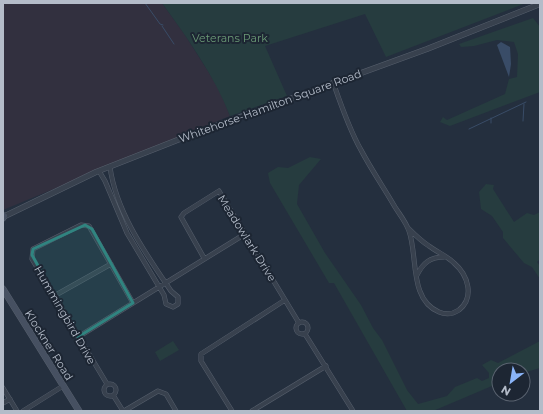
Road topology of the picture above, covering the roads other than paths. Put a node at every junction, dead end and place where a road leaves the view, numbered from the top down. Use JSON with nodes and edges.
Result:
{"nodes":[{"id":1,"x":540,"y":6,"type":"edge"},
{"id":2,"x":333,"y":82,"type":"junction"},
{"id":3,"x":110,"y":167,"type":"junction"},
{"id":4,"x":99,"y":171,"type":"junction"},
{"id":5,"x":117,"y":194,"type":"junction"},
{"id":6,"x":111,"y":197,"type":"junction"},
{"id":7,"x":123,"y":209,"type":"junction"},
{"id":8,"x":117,"y":212,"type":"junction"},
{"id":9,"x":3,"y":217,"type":"edge"},
{"id":10,"x":408,"y":228,"type":"junction"},
{"id":11,"x":245,"y":234,"type":"junction"},
{"id":12,"x":445,"y":257,"type":"junction"},
{"id":13,"x":204,"y":258,"type":"junction"},
{"id":14,"x":111,"y":264,"type":"junction"},
{"id":15,"x":417,"y":275,"type":"junction"},
{"id":16,"x":165,"y":283,"type":"junction"},
{"id":17,"x":160,"y":287,"type":"junction"},
{"id":18,"x":3,"y":289,"type":"edge"},
{"id":19,"x":54,"y":296,"type":"junction"},
{"id":20,"x":285,"y":300,"type":"junction"},
{"id":21,"x":133,"y":302,"type":"junction"},
{"id":22,"x":299,"y":323,"type":"junction"},
{"id":23,"x":306,"y":334,"type":"junction"},
{"id":24,"x":78,"y":337,"type":"junction"},
{"id":25,"x":326,"y":366,"type":"junction"},
{"id":26,"x":107,"y":384,"type":"junction"},
{"id":27,"x":63,"y":386,"type":"junction"},
{"id":28,"x":3,"y":388,"type":"edge"},
{"id":29,"x":113,"y":395,"type":"junction"},
{"id":30,"x":10,"y":399,"type":"junction"},
{"id":31,"x":3,"y":403,"type":"edge"},
{"id":32,"x":17,"y":411,"type":"edge"},
{"id":33,"x":23,"y":411,"type":"edge"},
{"id":34,"x":79,"y":411,"type":"edge"},
{"id":35,"x":124,"y":411,"type":"edge"},
{"id":36,"x":176,"y":411,"type":"edge"},
{"id":37,"x":232,"y":411,"type":"edge"},
{"id":38,"x":252,"y":411,"type":"edge"},
{"id":39,"x":353,"y":411,"type":"edge"}],
"edges":[{"from":1,"to":2,"type":"street","name":"Whitehorse-Hamilton Square Road"},
{"from":2,"to":3,"type":"street","name":"Whitehorse-Hamilton Square Road"},
{"from":2,"to":10,"type":"street"},
{"from":3,"to":4,"type":"street","name":"Whitehorse-Hamilton Square Road"},
{"from":3,"to":5,"type":"street"},
{"from":4,"to":6,"type":"street"},
{"from":4,"to":9,"type":"street","name":"Whitehorse-Hamilton Square Road"},
{"from":5,"to":6,"type":"street"},
{"from":5,"to":7,"type":"street"},
{"from":6,"to":8,"type":"street"},
{"from":7,"to":8,"type":"street"},
{"from":7,"to":16,"type":"street"},
{"from":8,"to":17,"type":"street"},
{"from":10,"to":12,"type":"street"},
{"from":10,"to":15,"type":"street"},
{"from":11,"to":13,"type":"street"},
{"from":11,"to":13,"type":"street","name":"Meadowlark Drive"},
{"from":11,"to":20,"type":"street","name":"Meadowlark Drive"},
{"from":12,"to":15,"type":"street"},
{"from":12,"to":15,"type":"street"},
{"from":13,"to":16,"type":"street"},
{"from":14,"to":19,"type":"street"},
{"from":14,"to":19,"type":"street","name":"Hummingbird Drive"},
{"from":14,"to":21,"type":"street","name":"Hummingbird Drive"},
{"from":16,"to":17,"type":"street"},
{"from":16,"to":17,"type":"street"},
{"from":17,"to":21,"type":"street"},
{"from":18,"to":27,"type":"main road","name":"Klockner Road"},
{"from":19,"to":24,"type":"street","name":"Hummingbird Drive"},
{"from":20,"to":22,"type":"street","name":"Meadowlark Drive"},
{"from":20,"to":37,"type":"street"},
{"from":21,"to":24,"type":"street"},
{"from":22,"to":23,"type":"street","name":"Meadowlark Drive"},
{"from":22,"to":23,"type":"street","name":"Meadowlark Drive"},
{"from":23,"to":25,"type":"street","name":"Meadowlark Drive"},
{"from":24,"to":26,"type":"street","name":"Hummingbird Drive"},
{"from":25,"to":38,"type":"street"},
{"from":25,"to":39,"type":"street","name":"Meadowlark Drive"},
{"from":26,"to":29,"type":"street","name":"Hummingbird Drive"},
{"from":26,"to":29,"type":"street","name":"Hummingbird Drive"},
{"from":27,"to":33,"type":"street"},
{"from":27,"to":34,"type":"main road","name":"Klockner Road"},
{"from":28,"to":30,"type":"street"},
{"from":29,"to":35,"type":"street","name":"Hummingbird Drive"},
{"from":30,"to":31,"type":"street"},
{"from":30,"to":32,"type":"street"},
{"from":35,"to":36,"type":"street"}]}
